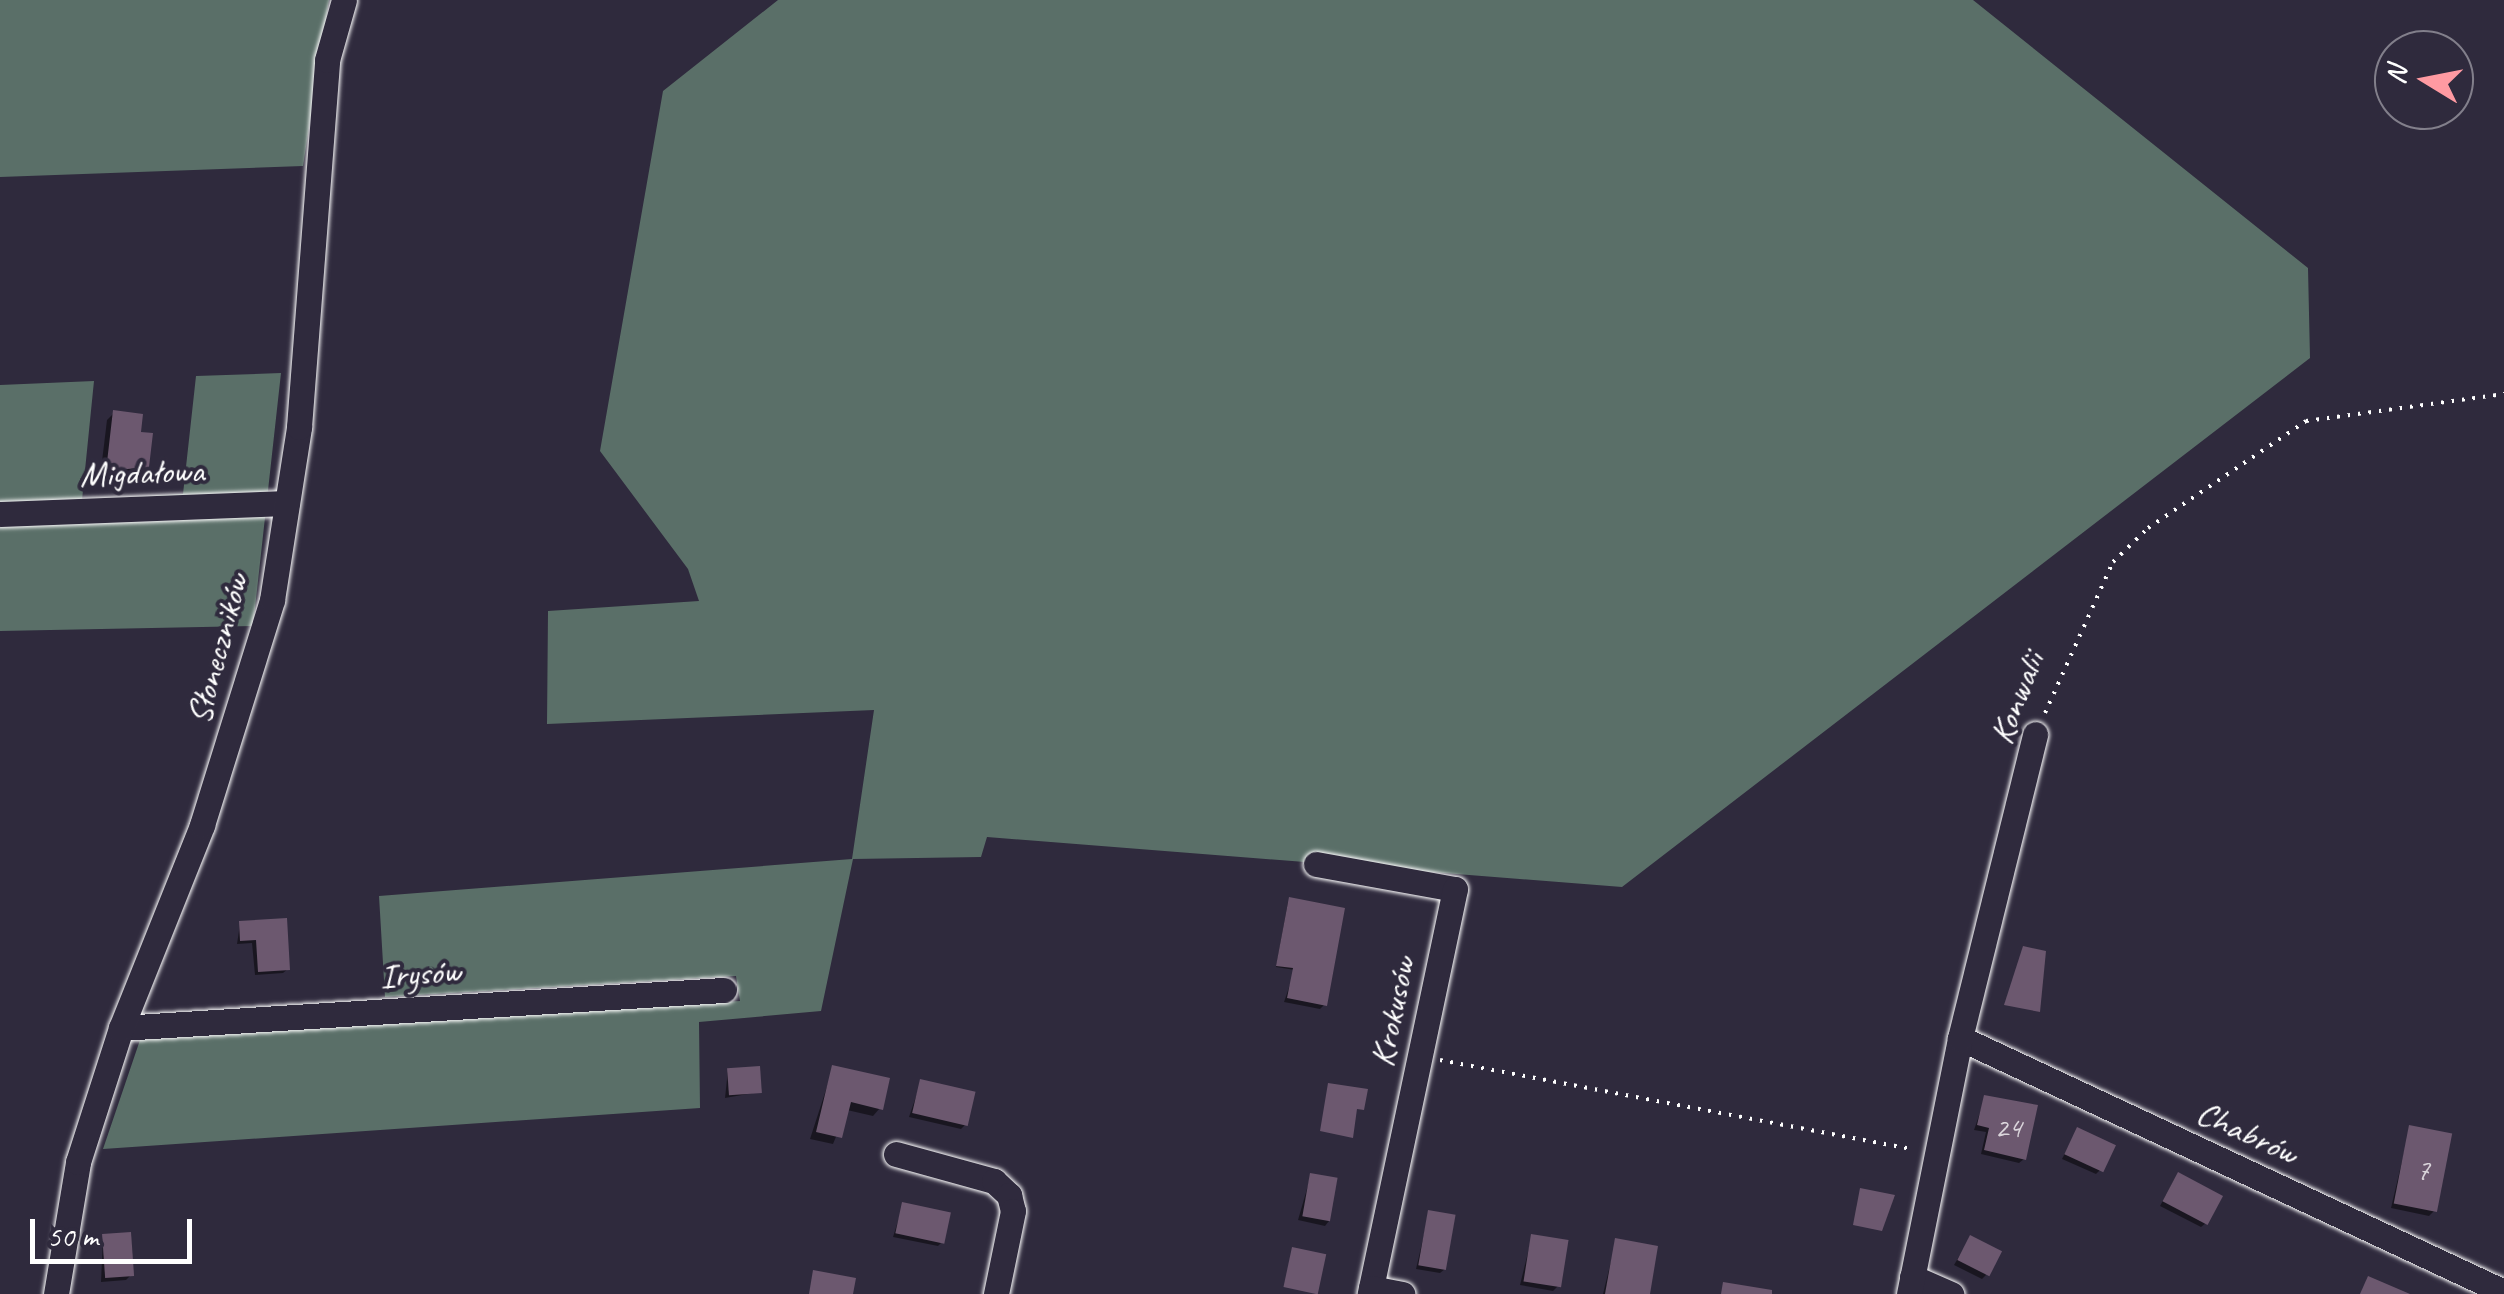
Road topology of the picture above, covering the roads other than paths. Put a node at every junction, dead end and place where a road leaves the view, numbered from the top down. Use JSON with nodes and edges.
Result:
{"nodes":[{"id":1,"x":344,"y":0,"type":"edge"},
{"id":2,"x":287,"y":503,"type":"junction"},
{"id":3,"x":0,"y":514,"type":"edge"},
{"id":4,"x":2036,"y":734,"type":"road end"},
{"id":5,"x":1316,"y":864,"type":"dead end"},
{"id":6,"x":724,"y":990,"type":"dead end"},
{"id":7,"x":120,"y":1028,"type":"junction"},
{"id":8,"x":1960,"y":1038,"type":"junction"},
{"id":9,"x":896,"y":1154,"type":"dead end"},
{"id":10,"x":1910,"y":1285,"type":"edge"},
{"id":11,"x":1370,"y":1291,"type":"edge"},
{"id":12,"x":2504,"y":1292,"type":"edge"},
{"id":13,"x":56,"y":1294,"type":"edge"},
{"id":14,"x":996,"y":1294,"type":"edge"},
{"id":15,"x":1402,"y":1294,"type":"edge"},
{"id":16,"x":1951,"y":1294,"type":"edge"}],
"edges":[{"from":1,"to":2,"type":"street","name":"Słoneczników"},
{"from":2,"to":3,"type":"street","name":"Migdałowa"},
{"from":2,"to":7,"type":"street","name":"Słoneczników"},
{"from":4,"to":8,"type":"street","name":"Konwalii"},
{"from":5,"to":11,"type":"street","name":"Krokusów"},
{"from":6,"to":7,"type":"street","name":"Irysów"},
{"from":7,"to":13,"type":"street","name":"Słoneczników"},
{"from":8,"to":10,"type":"street","name":"Konwalii"},
{"from":8,"to":12,"type":"street","name":"Chabrów"},
{"from":9,"to":14,"type":"street"},
{"from":10,"to":16,"type":"street"},
{"from":11,"to":15,"type":"street","name":"Krokusów"}]}
